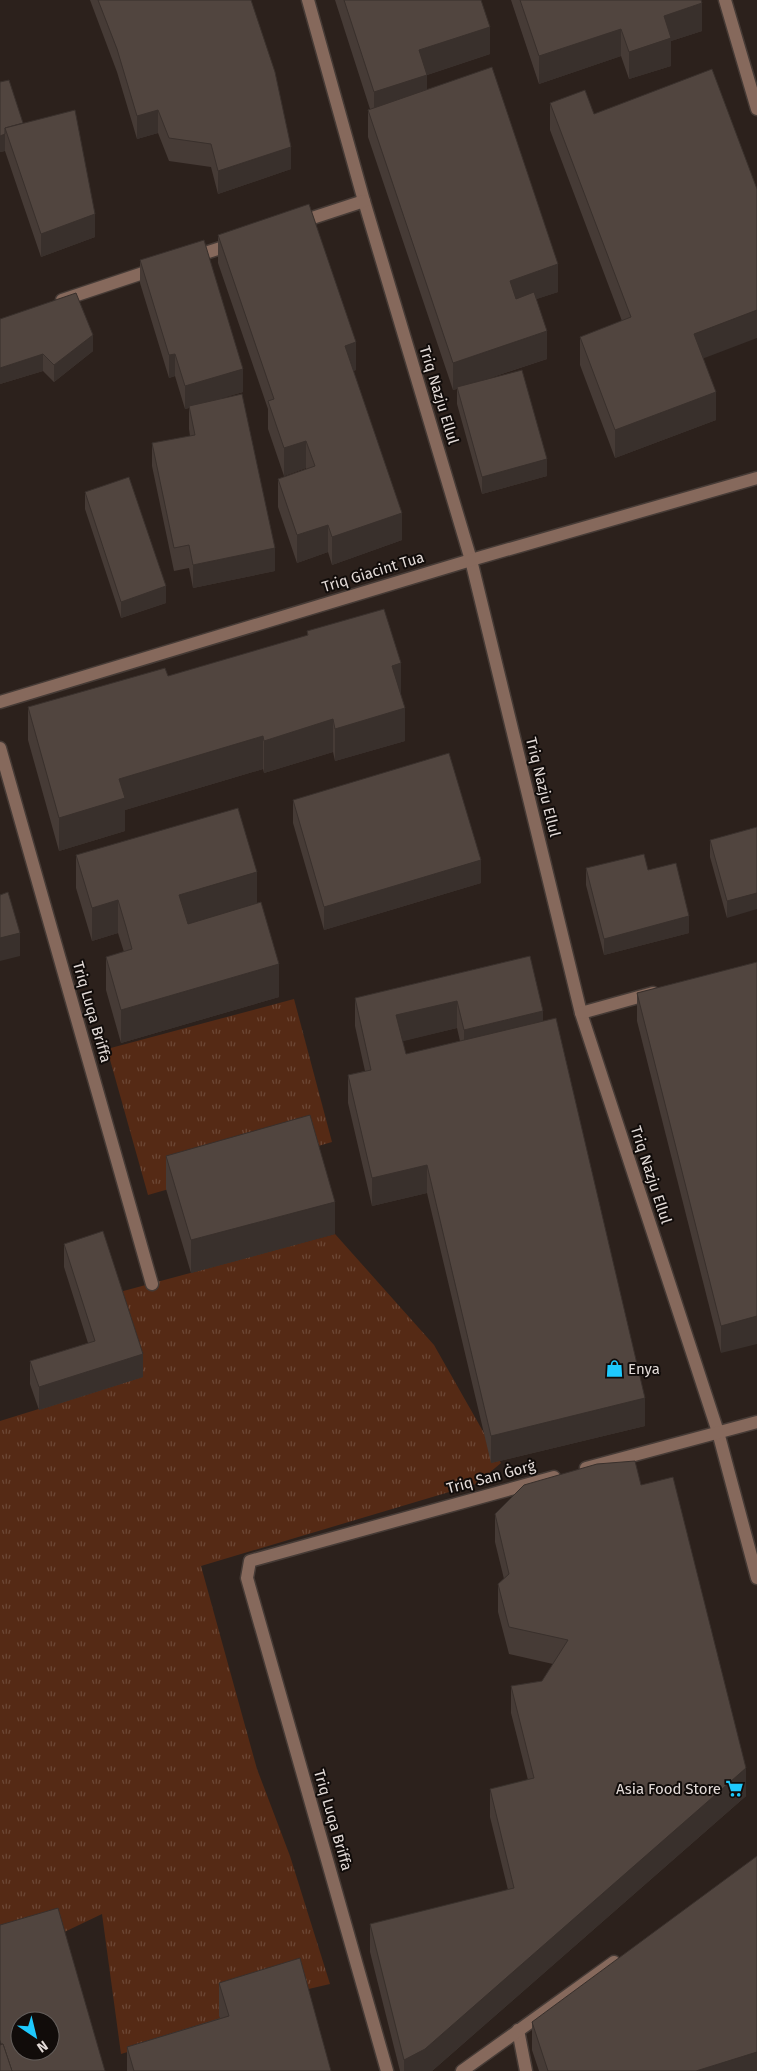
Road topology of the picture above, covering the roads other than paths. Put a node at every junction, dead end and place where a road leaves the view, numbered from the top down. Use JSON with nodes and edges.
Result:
{"nodes":[{"id":1,"x":308,"y":0,"type":"edge"},
{"id":2,"x":725,"y":0,"type":"edge"},
{"id":3,"x":757,"y":109,"type":"edge"},
{"id":4,"x":364,"y":201,"type":"junction"},
{"id":5,"x":280,"y":229,"type":"edge"},
{"id":6,"x":243,"y":241,"type":"edge"},
{"id":7,"x":47,"y":305,"type":"edge"},
{"id":8,"x":757,"y":478,"type":"edge"},
{"id":9,"x":471,"y":560,"type":"junction"},
{"id":10,"x":0,"y":702,"type":"edge"},
{"id":11,"x":0,"y":748,"type":"edge"},
{"id":12,"x":662,"y":991,"type":"edge"},
{"id":13,"x":581,"y":1012,"type":"junction"},
{"id":14,"x":152,"y":1284,"type":"dead end"},
{"id":15,"x":757,"y":1422,"type":"edge"},
{"id":16,"x":718,"y":1432,"type":"junction"},
{"id":17,"x":248,"y":1578,"type":"joint"},
{"id":18,"x":757,"y":1578,"type":"edge"},
{"id":19,"x":622,"y":1957,"type":"edge"},
{"id":20,"x":518,"y":2030,"type":"junction"},
{"id":21,"x":387,"y":2071,"type":"edge"},
{"id":22,"x":462,"y":2071,"type":"edge"},
{"id":23,"x":526,"y":2071,"type":"edge"}],
"edges":[{"from":1,"to":4,"type":"street","name":"Triq Nazju Ellul"},
{"from":2,"to":3,"type":"street"},
{"from":4,"to":5,"type":"street"},
{"from":4,"to":9,"type":"street","name":"Triq Nazju Ellul"},
{"from":6,"to":7,"type":"street"},
{"from":8,"to":9,"type":"street","name":"Triq Giacint Tua"},
{"from":9,"to":10,"type":"street","name":"Triq Giacint Tua"},
{"from":9,"to":13,"type":"street","name":"Triq Nazju Ellul"},
{"from":11,"to":14,"type":"street","name":"Triq Luqa Briffa"},
{"from":12,"to":13,"type":"street"},
{"from":13,"to":16,"type":"street","name":"Triq Nazju Ellul"},
{"from":15,"to":16,"type":"street","name":"Triq San Ġorġ"},
{"from":16,"to":17,"type":"street","name":"Triq San Ġorġ"},
{"from":16,"to":18,"type":"street","name":"Triq Nazju Ellul"},
{"from":17,"to":21,"type":"street","name":"Triq Luqa Briffa"},
{"from":19,"to":20,"type":"street"},
{"from":20,"to":22,"type":"street"},
{"from":20,"to":23,"type":"street"}]}
